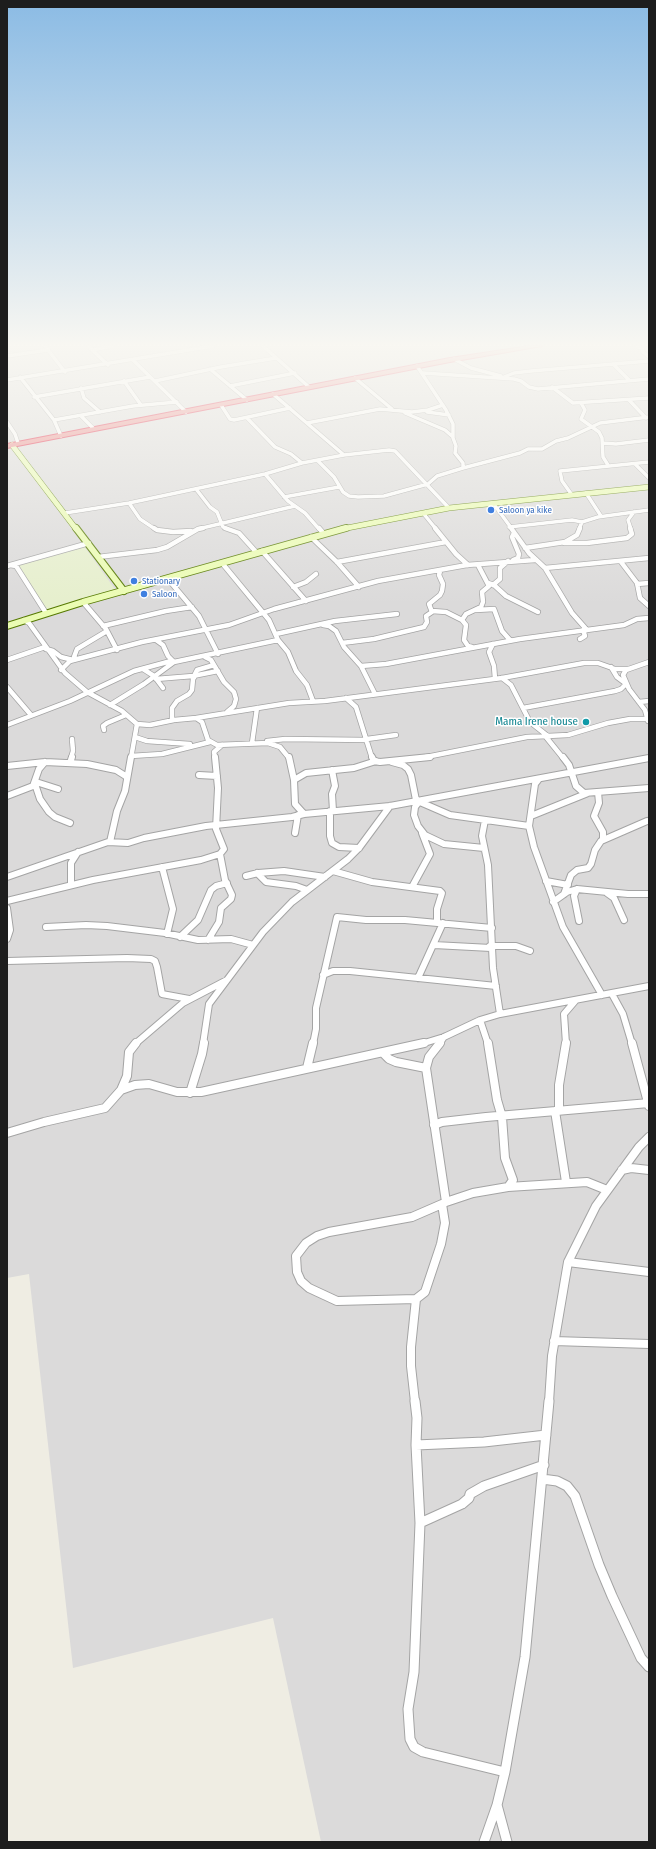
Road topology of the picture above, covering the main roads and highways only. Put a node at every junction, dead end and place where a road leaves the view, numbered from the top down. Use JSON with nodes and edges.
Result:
{"nodes":[{"id":1,"x":79,"y":432,"type":"edge"},
{"id":2,"x":12,"y":445,"type":"edge"}],
"edges":[{"from":1,"to":2,"type":"highway"}]}
